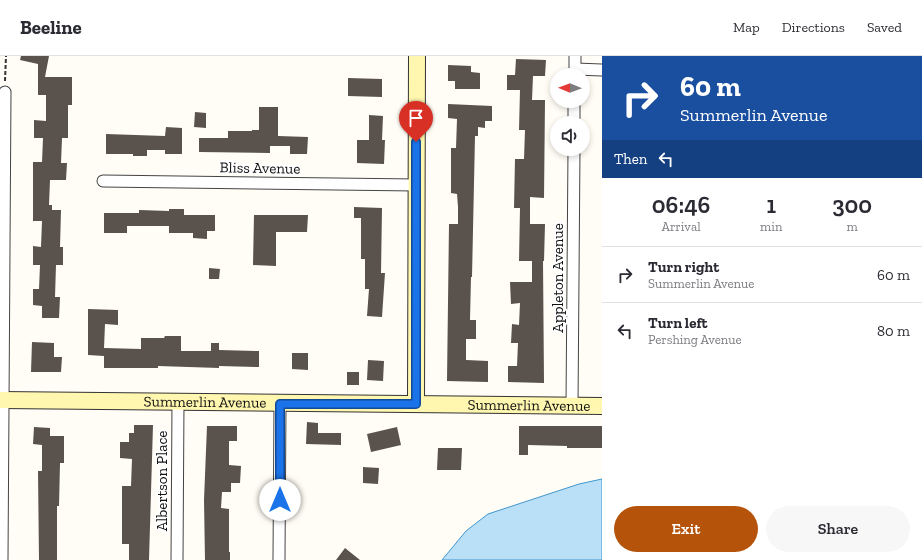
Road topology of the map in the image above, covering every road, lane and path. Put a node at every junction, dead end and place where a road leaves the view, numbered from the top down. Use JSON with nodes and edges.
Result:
{"nodes":[{"id":1,"x":6,"y":56,"type":"edge"},
{"id":2,"x":417,"y":56,"type":"edge"},
{"id":3,"x":575,"y":56,"type":"edge"},
{"id":4,"x":575,"y":68,"type":"edge"},
{"id":5,"x":602,"y":70,"type":"edge"},
{"id":6,"x":590,"y":71,"type":"edge"},
{"id":7,"x":5,"y":92,"type":"joint"},
{"id":8,"x":574,"y":156,"type":"edge"},
{"id":9,"x":103,"y":181,"type":"dead end"},
{"id":10,"x":416,"y":185,"type":"junction"},
{"id":11,"x":2,"y":400,"type":"edge"},
{"id":12,"x":178,"y":402,"type":"junction"},
{"id":13,"x":280,"y":404,"type":"junction"},
{"id":14,"x":416,"y":404,"type":"junction"},
{"id":15,"x":572,"y":406,"type":"junction"},
{"id":16,"x":602,"y":406,"type":"edge"},
{"id":17,"x":2,"y":560,"type":"edge"},
{"id":18,"x":177,"y":560,"type":"edge"},
{"id":19,"x":279,"y":560,"type":"edge"}],
"edges":[{"from":1,"to":7,"type":"path"},
{"from":2,"to":10,"type":"street"},
{"from":3,"to":4,"type":"street"},
{"from":5,"to":6,"type":"street"},
{"from":7,"to":11,"type":"street"},
{"from":8,"to":15,"type":"street","name":"Appleton Avenue"},
{"from":9,"to":10,"type":"street","name":"Bliss Avenue"},
{"from":10,"to":14,"type":"street"},
{"from":11,"to":12,"type":"street","name":"Summerlin Avenue"},
{"from":11,"to":17,"type":"street"},
{"from":12,"to":13,"type":"street","name":"Summerlin Avenue"},
{"from":12,"to":18,"type":"street","name":"Albertson Place"},
{"from":13,"to":14,"type":"street","name":"Summerlin Avenue"},
{"from":13,"to":19,"type":"street"},
{"from":14,"to":15,"type":"street","name":"Summerlin Avenue"},
{"from":15,"to":16,"type":"street","name":"Summerlin Avenue"}]}
